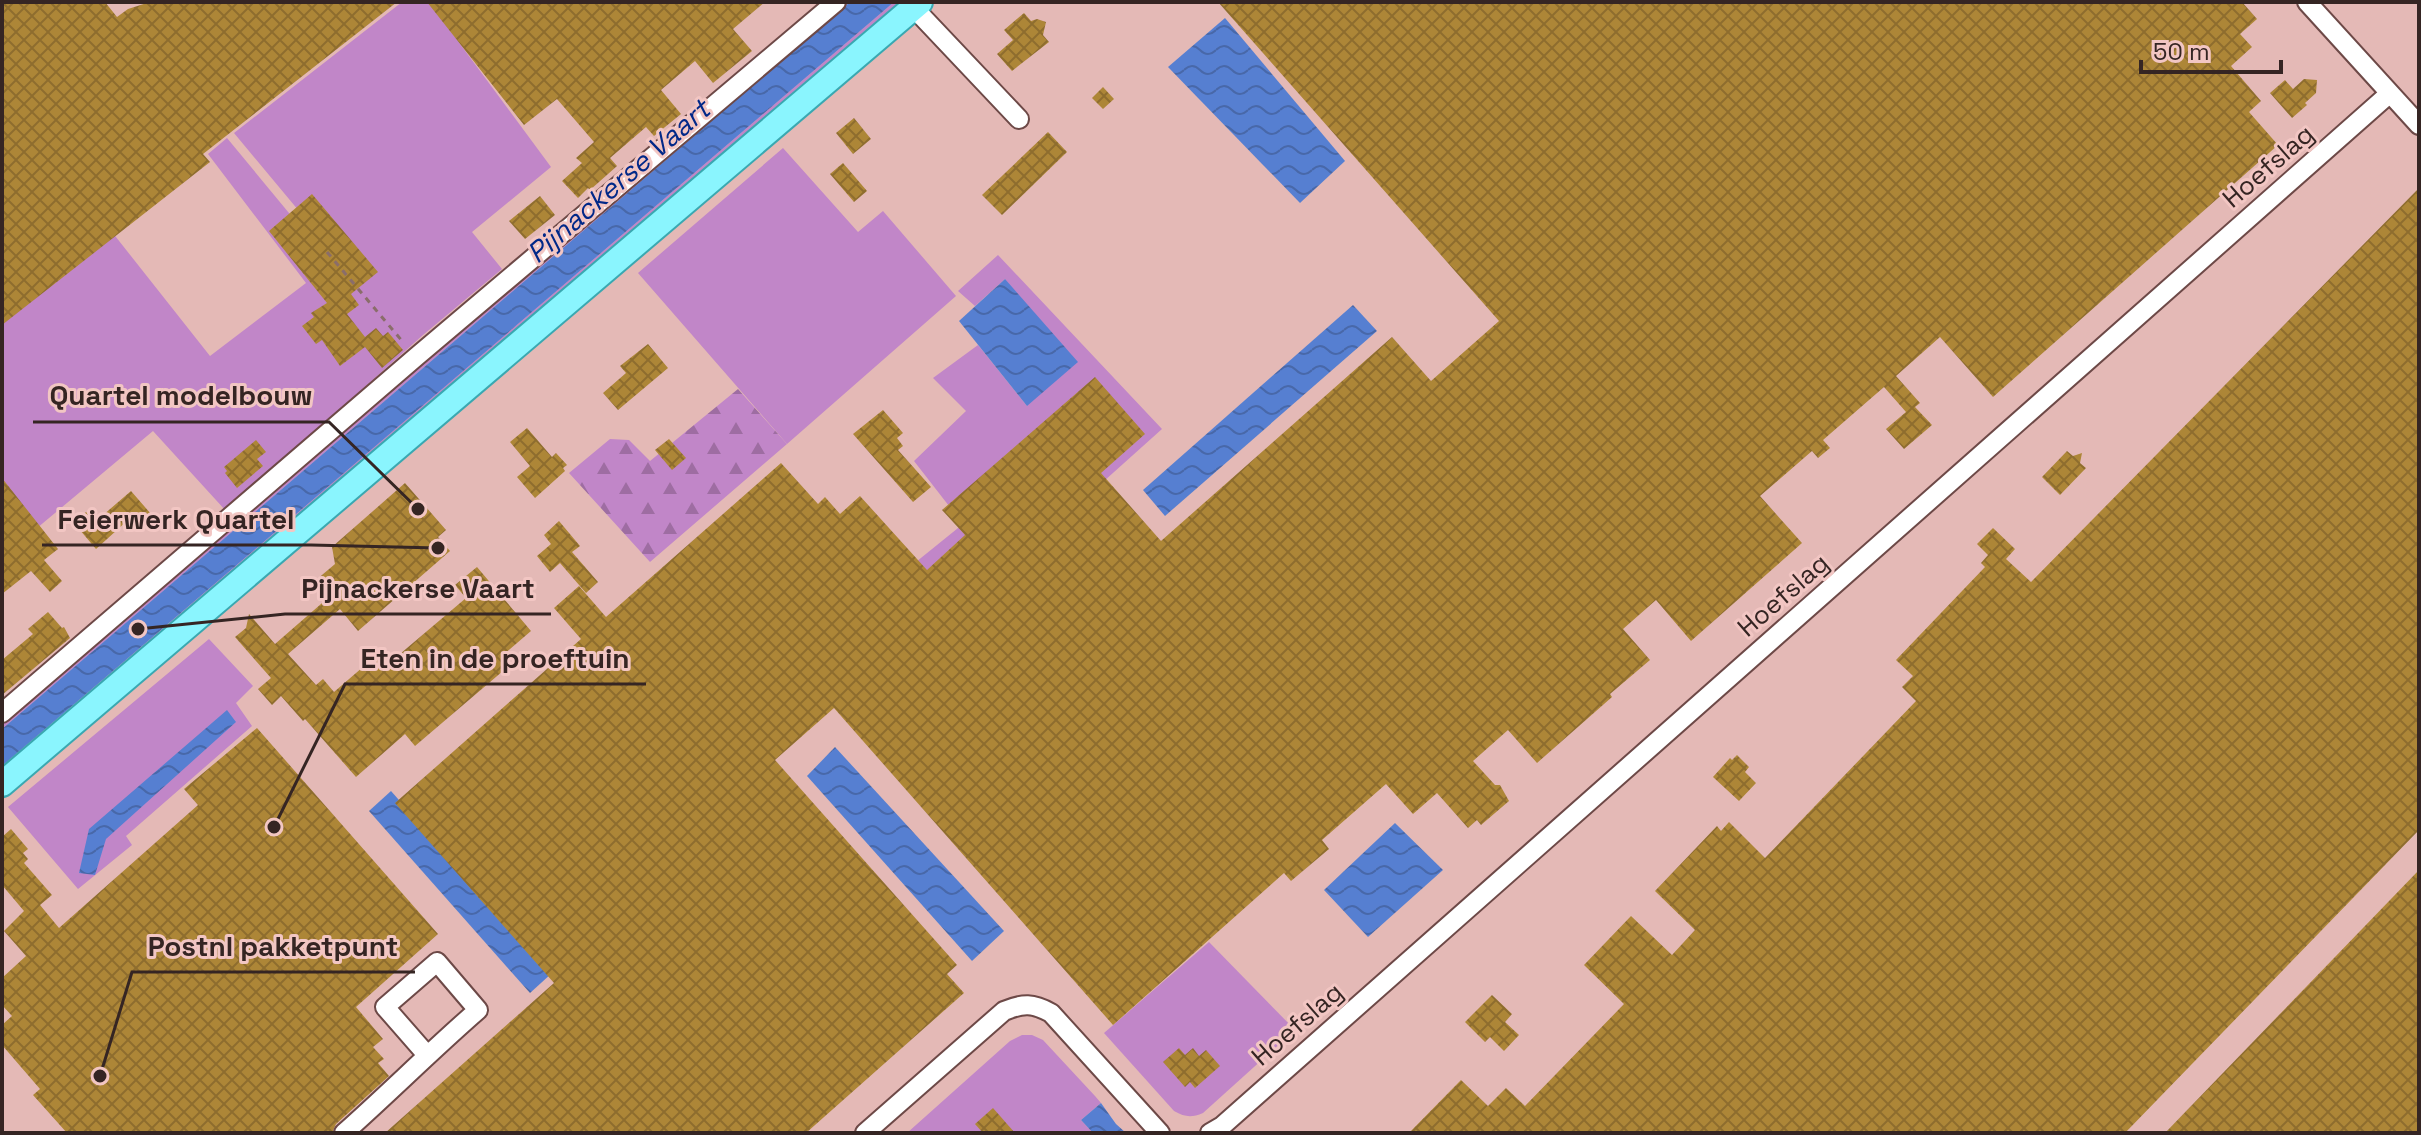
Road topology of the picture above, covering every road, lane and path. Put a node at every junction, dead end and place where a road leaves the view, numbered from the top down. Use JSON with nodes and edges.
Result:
{"nodes":[{"id":1,"x":836,"y":2,"type":"edge"},
{"id":2,"x":2307,"y":2,"type":"edge"},
{"id":3,"x":917,"y":5,"type":"edge"},
{"id":4,"x":2389,"y":94,"type":"junction"},
{"id":5,"x":1019,"y":119,"type":"dead end"},
{"id":6,"x":2419,"y":125,"type":"edge"},
{"id":7,"x":327,"y":252,"type":"dead end"},
{"id":8,"x":416,"y":357,"type":"junction"},
{"id":9,"x":2,"y":713,"type":"edge"},
{"id":10,"x":2,"y":784,"type":"edge"},
{"id":11,"x":427,"y":1055,"type":"junction"},
{"id":12,"x":344,"y":1133,"type":"edge"},
{"id":13,"x":865,"y":1133,"type":"edge"},
{"id":14,"x":1160,"y":1133,"type":"edge"},
{"id":15,"x":1210,"y":1133,"type":"edge"}],
"edges":[{"from":1,"to":8,"type":"street"},
{"from":2,"to":4,"type":"street"},
{"from":3,"to":5,"type":"street"},
{"from":3,"to":10,"type":"main road"},
{"from":4,"to":6,"type":"street"},
{"from":4,"to":15,"type":"street","name":"Hoefslag"},
{"from":7,"to":8,"type":"path"},
{"from":8,"to":9,"type":"street"},
{"from":11,"to":11,"type":"street"},
{"from":11,"to":12,"type":"street"},
{"from":13,"to":14,"type":"street"}]}
